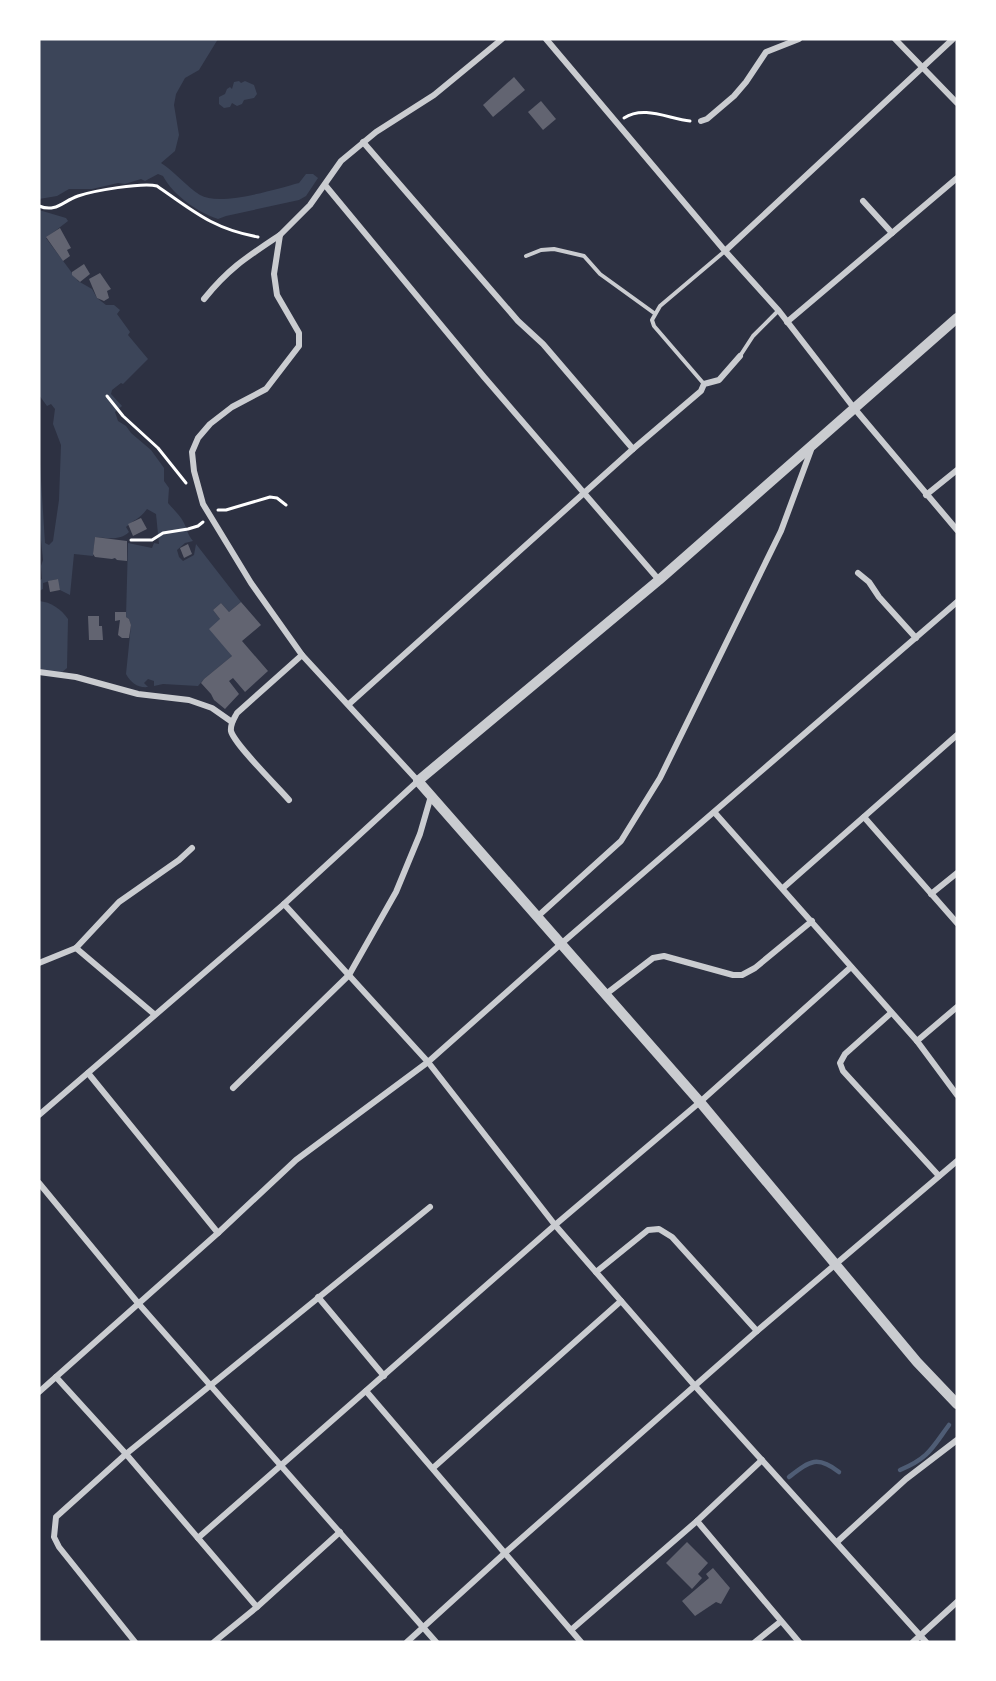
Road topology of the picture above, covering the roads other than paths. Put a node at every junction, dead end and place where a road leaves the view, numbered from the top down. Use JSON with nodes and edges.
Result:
{"nodes":[{"id":1,"x":502,"y":39,"type":"edge"},
{"id":2,"x":546,"y":39,"type":"edge"},
{"id":3,"x":800,"y":39,"type":"edge"},
{"id":4,"x":895,"y":39,"type":"edge"},
{"id":5,"x":953,"y":39,"type":"edge"},
{"id":6,"x":923,"y":69,"type":"junction"},
{"id":7,"x":957,"y":103,"type":"edge"},
{"id":8,"x":701,"y":121,"type":"road end"},
{"id":9,"x":363,"y":142,"type":"junction"},
{"id":10,"x":957,"y":178,"type":"edge"},
{"id":11,"x":325,"y":185,"type":"junction"},
{"id":12,"x":863,"y":201,"type":"dead end"},
{"id":13,"x":892,"y":233,"type":"junction"},
{"id":14,"x":280,"y":235,"type":"junction"},
{"id":15,"x":725,"y":251,"type":"junction"},
{"id":16,"x":526,"y":256,"type":"dead end"},
{"id":17,"x":204,"y":299,"type":"dead end"},
{"id":18,"x":779,"y":310,"type":"junction"},
{"id":19,"x":654,"y":314,"type":"junction"},
{"id":20,"x":957,"y":318,"type":"edge"},
{"id":21,"x":787,"y":322,"type":"junction"},
{"id":22,"x":740,"y":356,"type":"joint"},
{"id":23,"x":704,"y":384,"type":"junction"},
{"id":24,"x":855,"y":408,"type":"junction"},
{"id":25,"x":812,"y":445,"type":"junction"},
{"id":26,"x":633,"y":449,"type":"junction"},
{"id":27,"x":957,"y":470,"type":"edge"},
{"id":28,"x":585,"y":492,"type":"junction"},
{"id":29,"x":926,"y":495,"type":"junction"},
{"id":30,"x":957,"y":530,"type":"edge"},
{"id":31,"x":858,"y":573,"type":"dead end"},
{"id":32,"x":659,"y":580,"type":"junction"},
{"id":33,"x":957,"y":602,"type":"edge"},
{"id":34,"x":916,"y":638,"type":"junction"},
{"id":35,"x":302,"y":655,"type":"junction"},
{"id":36,"x":39,"y":672,"type":"edge"},
{"id":37,"x":349,"y":704,"type":"junction"},
{"id":38,"x":232,"y":722,"type":"junction"},
{"id":39,"x":957,"y":735,"type":"edge"},
{"id":40,"x":418,"y":781,"type":"junction"},
{"id":41,"x":431,"y":795,"type":"junction"},
{"id":42,"x":289,"y":800,"type":"dead end"},
{"id":43,"x":715,"y":813,"type":"junction"},
{"id":44,"x":864,"y":817,"type":"junction"},
{"id":45,"x":192,"y":848,"type":"dead end"},
{"id":46,"x":957,"y":873,"type":"edge"},
{"id":47,"x":783,"y":888,"type":"junction"},
{"id":48,"x":932,"y":894,"type":"junction"},
{"id":49,"x":284,"y":903,"type":"junction"},
{"id":50,"x":537,"y":917,"type":"junction"},
{"id":51,"x":812,"y":921,"type":"junction"},
{"id":52,"x":957,"y":923,"type":"edge"},
{"id":53,"x":562,"y":944,"type":"junction"},
{"id":54,"x":76,"y":948,"type":"junction"},
{"id":55,"x":39,"y":962,"type":"edge"},
{"id":56,"x":851,"y":967,"type":"junction"},
{"id":57,"x":349,"y":975,"type":"junction"},
{"id":58,"x":606,"y":994,"type":"junction"},
{"id":59,"x":957,"y":1007,"type":"edge"},
{"id":60,"x":891,"y":1012,"type":"junction"},
{"id":61,"x":154,"y":1014,"type":"junction"},
{"id":62,"x":917,"y":1041,"type":"junction"},
{"id":63,"x":428,"y":1062,"type":"junction"},
{"id":64,"x":88,"y":1073,"type":"junction"},
{"id":65,"x":233,"y":1088,"type":"dead end"},
{"id":66,"x":957,"y":1095,"type":"edge"},
{"id":67,"x":700,"y":1102,"type":"junction"},
{"id":68,"x":39,"y":1115,"type":"edge"},
{"id":69,"x":957,"y":1161,"type":"edge"},
{"id":70,"x":939,"y":1176,"type":"junction"},
{"id":71,"x":39,"y":1183,"type":"edge"},
{"id":72,"x":430,"y":1207,"type":"dead end"},
{"id":73,"x":555,"y":1225,"type":"junction"},
{"id":74,"x":218,"y":1233,"type":"junction"},
{"id":75,"x":836,"y":1263,"type":"junction"},
{"id":76,"x":596,"y":1272,"type":"junction"},
{"id":77,"x":318,"y":1297,"type":"junction"},
{"id":78,"x":621,"y":1300,"type":"junction"},
{"id":79,"x":138,"y":1303,"type":"junction"},
{"id":80,"x":757,"y":1331,"type":"junction"},
{"id":81,"x":384,"y":1376,"type":"junction"},
{"id":82,"x":56,"y":1377,"type":"junction"},
{"id":83,"x":210,"y":1384,"type":"junction"},
{"id":84,"x":695,"y":1386,"type":"junction"},
{"id":85,"x":366,"y":1391,"type":"junction"},
{"id":86,"x":39,"y":1392,"type":"edge"},
{"id":87,"x":957,"y":1404,"type":"edge"},
{"id":88,"x":957,"y":1440,"type":"edge"},
{"id":89,"x":126,"y":1454,"type":"junction"},
{"id":90,"x":762,"y":1460,"type":"junction"},
{"id":91,"x":281,"y":1466,"type":"junction"},
{"id":92,"x":433,"y":1468,"type":"junction"},
{"id":93,"x":697,"y":1521,"type":"junction"},
{"id":94,"x":340,"y":1532,"type":"junction"},
{"id":95,"x":198,"y":1538,"type":"junction"},
{"id":96,"x":837,"y":1542,"type":"junction"},
{"id":97,"x":506,"y":1552,"type":"junction"},
{"id":98,"x":957,"y":1602,"type":"edge"},
{"id":99,"x":257,"y":1607,"type":"junction"},
{"id":100,"x":780,"y":1622,"type":"junction"},
{"id":101,"x":424,"y":1627,"type":"junction"},
{"id":102,"x":571,"y":1630,"type":"junction"},
{"id":103,"x":920,"y":1635,"type":"junction"},
{"id":104,"x":135,"y":1642,"type":"edge"},
{"id":105,"x":214,"y":1642,"type":"edge"},
{"id":106,"x":407,"y":1642,"type":"edge"},
{"id":107,"x":436,"y":1642,"type":"edge"},
{"id":108,"x":581,"y":1642,"type":"edge"},
{"id":109,"x":755,"y":1642,"type":"edge"},
{"id":110,"x":799,"y":1642,"type":"edge"},
{"id":111,"x":913,"y":1642,"type":"edge"},
{"id":112,"x":926,"y":1642,"type":"edge"}],
"edges":[{"from":1,"to":9,"type":"street"},
{"from":2,"to":15,"type":"street"},
{"from":3,"to":8,"type":"street"},
{"from":4,"to":6,"type":"street"},
{"from":5,"to":6,"type":"street"},
{"from":6,"to":7,"type":"street"},
{"from":6,"to":15,"type":"street"},
{"from":9,"to":11,"type":"street"},
{"from":9,"to":26,"type":"street"},
{"from":10,"to":13,"type":"street"},
{"from":11,"to":14,"type":"street"},
{"from":11,"to":28,"type":"street"},
{"from":12,"to":13,"type":"street"},
{"from":13,"to":21,"type":"street"},
{"from":14,"to":17,"type":"street"},
{"from":14,"to":35,"type":"street"},
{"from":15,"to":18,"type":"street"},
{"from":15,"to":19,"type":"lane"},
{"from":16,"to":19,"type":"lane"},
{"from":18,"to":21,"type":"street"},
{"from":18,"to":22,"type":"lane"},
{"from":19,"to":23,"type":"lane"},
{"from":20,"to":24,"type":"street"},
{"from":21,"to":24,"type":"street"},
{"from":22,"to":23,"type":"street"},
{"from":23,"to":26,"type":"street"},
{"from":24,"to":25,"type":"street"},
{"from":24,"to":29,"type":"street"},
{"from":25,"to":32,"type":"street"},
{"from":25,"to":50,"type":"street"},
{"from":26,"to":28,"type":"street"},
{"from":27,"to":29,"type":"street"},
{"from":28,"to":32,"type":"street"},
{"from":28,"to":37,"type":"street"},
{"from":29,"to":30,"type":"street"},
{"from":31,"to":34,"type":"street"},
{"from":32,"to":40,"type":"street"},
{"from":33,"to":34,"type":"street"},
{"from":34,"to":43,"type":"street"},
{"from":35,"to":37,"type":"street"},
{"from":35,"to":38,"type":"street"},
{"from":36,"to":38,"type":"street"},
{"from":37,"to":40,"type":"street"},
{"from":38,"to":42,"type":"street"},
{"from":39,"to":44,"type":"street"},
{"from":40,"to":41,"type":"street"},
{"from":40,"to":49,"type":"street"},
{"from":41,"to":50,"type":"street"},
{"from":41,"to":57,"type":"street"},
{"from":43,"to":47,"type":"street"},
{"from":43,"to":53,"type":"street"},
{"from":44,"to":47,"type":"street"},
{"from":44,"to":48,"type":"street"},
{"from":45,"to":54,"type":"street"},
{"from":46,"to":48,"type":"street"},
{"from":47,"to":51,"type":"street"},
{"from":48,"to":52,"type":"street"},
{"from":49,"to":57,"type":"street"},
{"from":49,"to":61,"type":"street"},
{"from":50,"to":53,"type":"street"},
{"from":51,"to":56,"type":"street"},
{"from":51,"to":58,"type":"street"},
{"from":53,"to":58,"type":"street"},
{"from":53,"to":63,"type":"street"},
{"from":54,"to":55,"type":"street"},
{"from":54,"to":61,"type":"street"},
{"from":56,"to":60,"type":"street"},
{"from":56,"to":67,"type":"street"},
{"from":57,"to":63,"type":"street"},
{"from":57,"to":65,"type":"street"},
{"from":58,"to":67,"type":"street"},
{"from":59,"to":62,"type":"street"},
{"from":60,"to":62,"type":"street"},
{"from":60,"to":70,"type":"street"},
{"from":61,"to":64,"type":"street"},
{"from":62,"to":66,"type":"street"},
{"from":63,"to":73,"type":"street"},
{"from":63,"to":74,"type":"street"},
{"from":64,"to":68,"type":"street"},
{"from":64,"to":74,"type":"street"},
{"from":67,"to":73,"type":"street"},
{"from":67,"to":75,"type":"street"},
{"from":69,"to":70,"type":"street"},
{"from":70,"to":75,"type":"street"},
{"from":71,"to":79,"type":"street"},
{"from":72,"to":77,"type":"street"},
{"from":73,"to":76,"type":"street"},
{"from":73,"to":81,"type":"street"},
{"from":74,"to":79,"type":"street"},
{"from":75,"to":80,"type":"street"},
{"from":75,"to":87,"type":"street"},
{"from":76,"to":78,"type":"street"},
{"from":76,"to":80,"type":"street"},
{"from":77,"to":81,"type":"street"},
{"from":77,"to":83,"type":"street"},
{"from":78,"to":84,"type":"street"},
{"from":78,"to":92,"type":"street"},
{"from":79,"to":82,"type":"street"},
{"from":79,"to":83,"type":"street"},
{"from":80,"to":84,"type":"street"},
{"from":81,"to":85,"type":"street"},
{"from":82,"to":86,"type":"street"},
{"from":82,"to":89,"type":"street"},
{"from":83,"to":89,"type":"street"},
{"from":83,"to":91,"type":"street"},
{"from":84,"to":90,"type":"street"},
{"from":84,"to":97,"type":"street"},
{"from":85,"to":91,"type":"street"},
{"from":85,"to":92,"type":"street"},
{"from":88,"to":96,"type":"street"},
{"from":89,"to":95,"type":"street"},
{"from":89,"to":104,"type":"street"},
{"from":90,"to":93,"type":"street"},
{"from":90,"to":96,"type":"street"},
{"from":91,"to":94,"type":"street"},
{"from":91,"to":95,"type":"street"},
{"from":92,"to":97,"type":"street"},
{"from":93,"to":100,"type":"street"},
{"from":93,"to":102,"type":"street"},
{"from":94,"to":99,"type":"street"},
{"from":94,"to":101,"type":"street"},
{"from":95,"to":99,"type":"street"},
{"from":96,"to":103,"type":"street"},
{"from":97,"to":101,"type":"street"},
{"from":97,"to":102,"type":"street"},
{"from":98,"to":103,"type":"street"},
{"from":99,"to":105,"type":"street"},
{"from":100,"to":109,"type":"street"},
{"from":100,"to":110,"type":"street"},
{"from":101,"to":106,"type":"street"},
{"from":101,"to":107,"type":"street"},
{"from":102,"to":108,"type":"street"},
{"from":103,"to":111,"type":"street"},
{"from":103,"to":112,"type":"street"}]}
